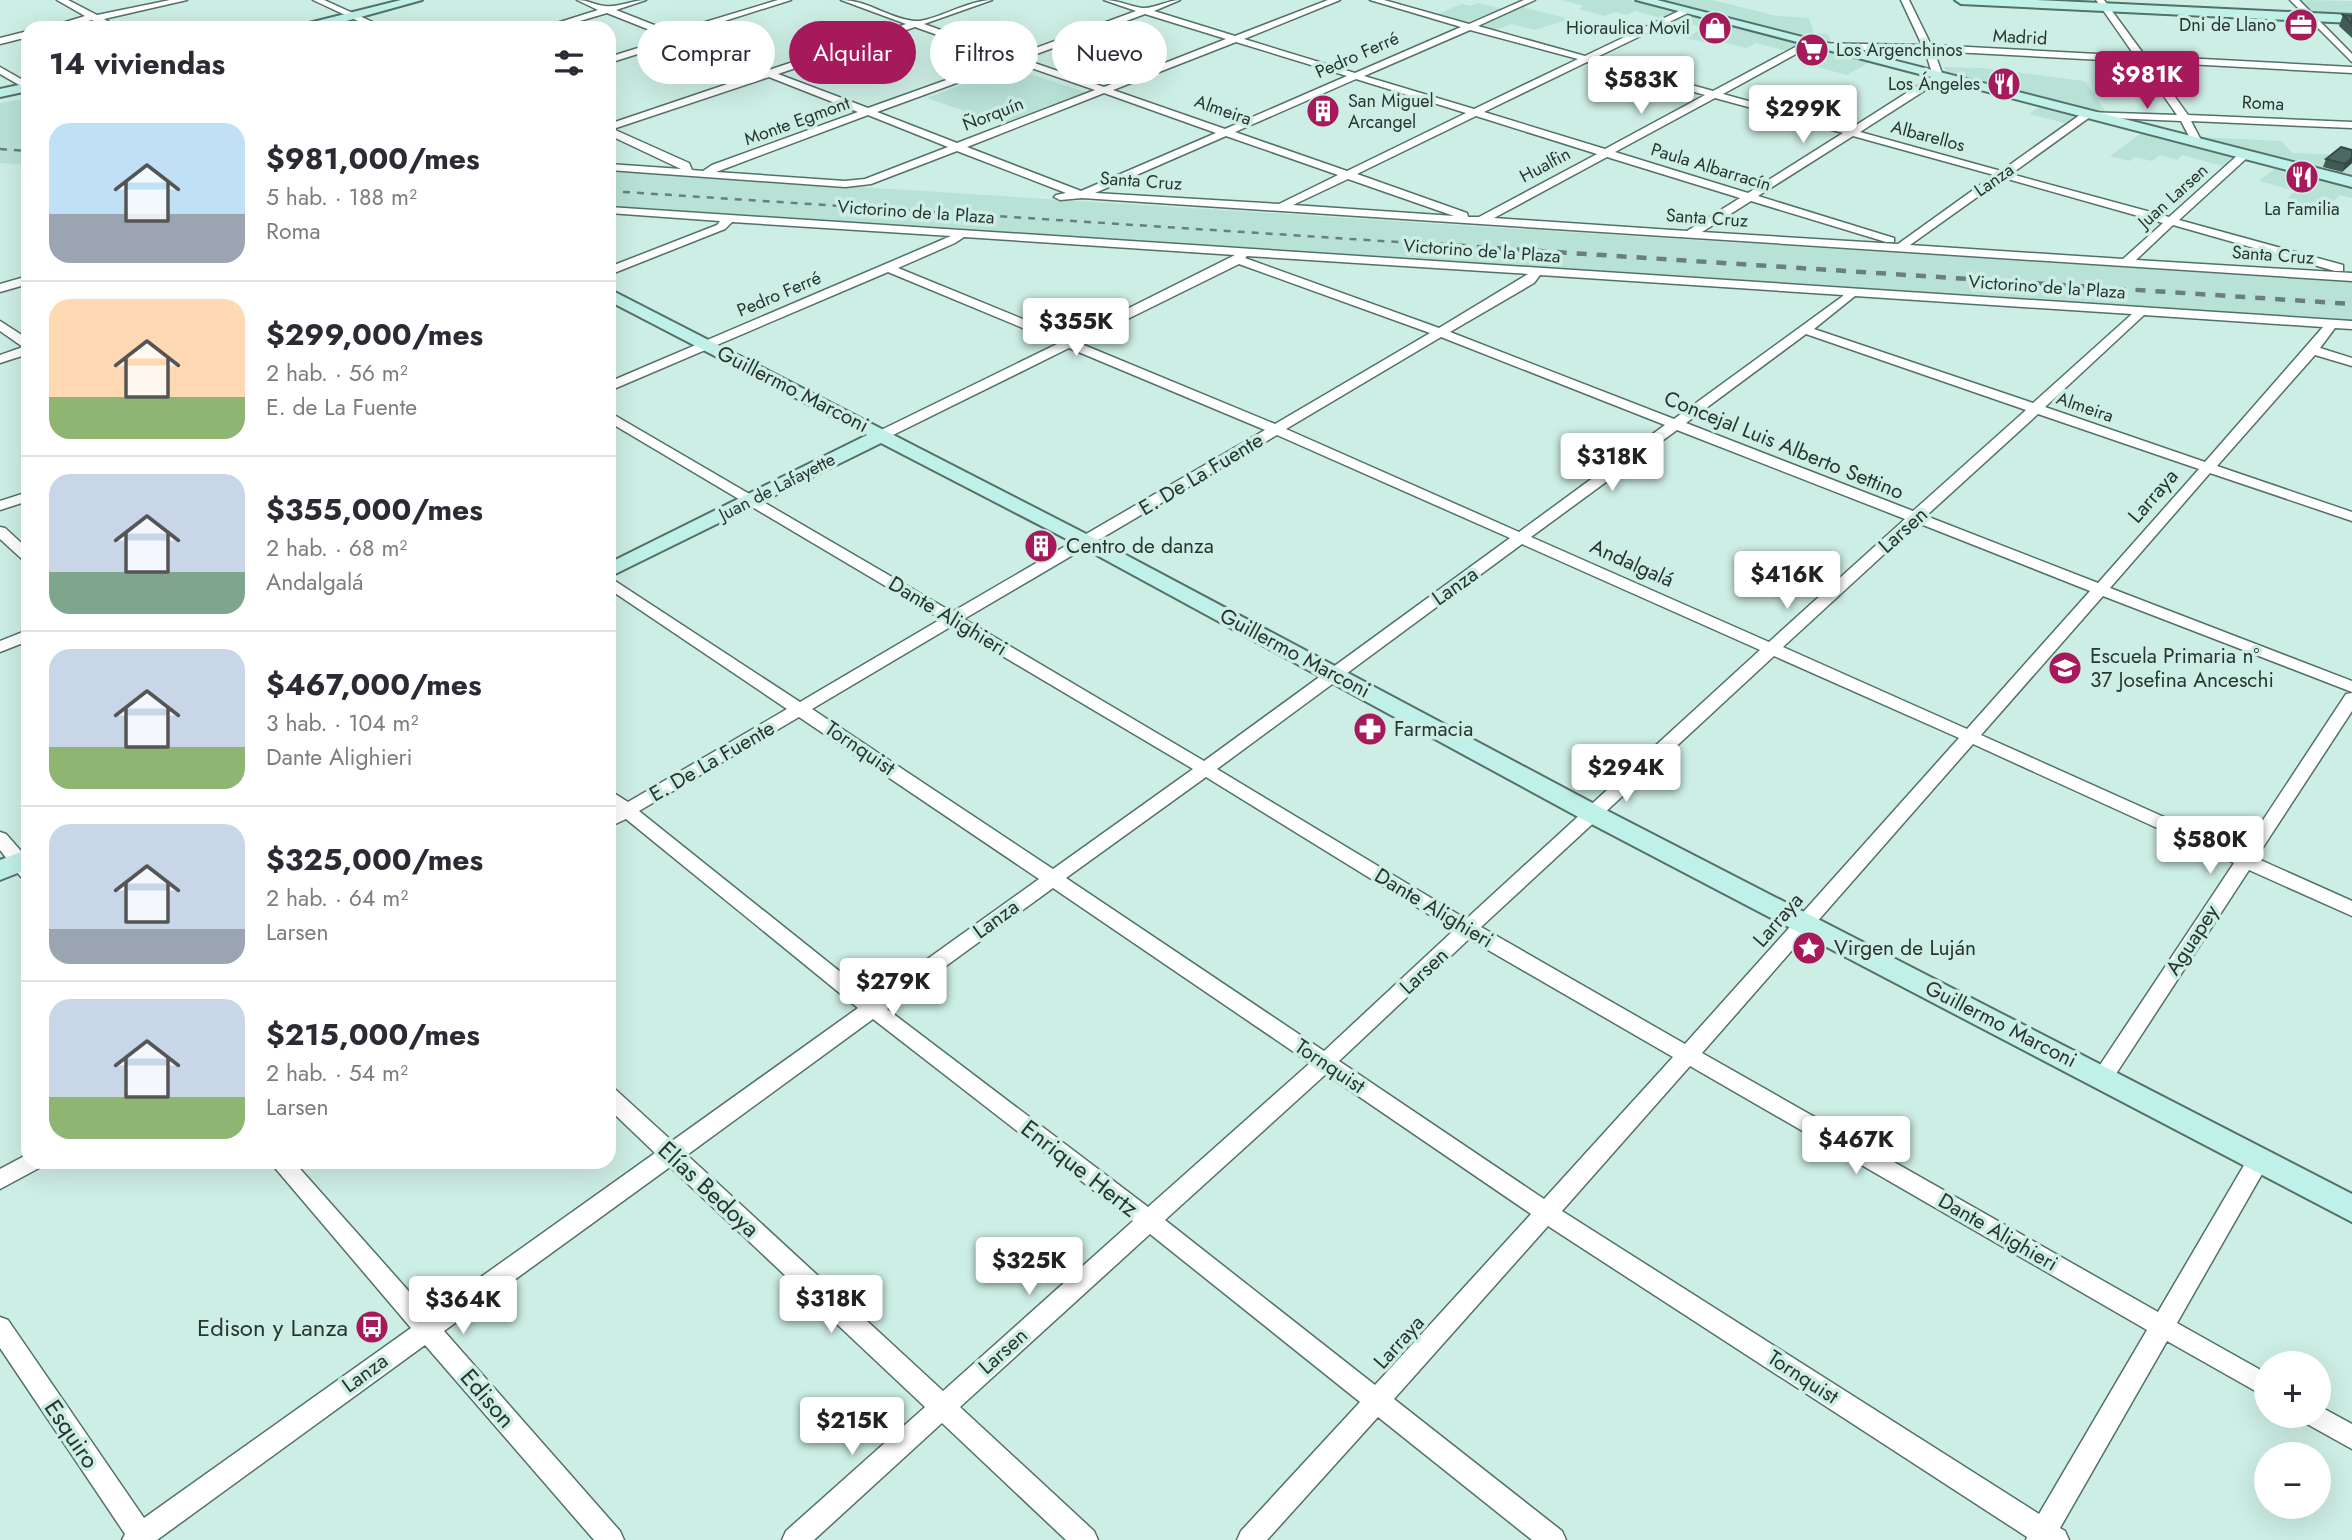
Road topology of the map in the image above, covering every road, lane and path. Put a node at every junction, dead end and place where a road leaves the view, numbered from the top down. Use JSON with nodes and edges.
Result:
{"nodes":[{"id":1,"x":61,"y":0,"type":"edge"},
{"id":2,"x":183,"y":0,"type":"edge"},
{"id":3,"x":317,"y":0,"type":"edge"},
{"id":4,"x":416,"y":0,"type":"edge"},
{"id":5,"x":581,"y":0,"type":"edge"},
{"id":6,"x":642,"y":0,"type":"edge"},
{"id":7,"x":787,"y":0,"type":"edge"},
{"id":8,"x":845,"y":0,"type":"edge"},
{"id":9,"x":988,"y":0,"type":"edge"},
{"id":10,"x":1108,"y":0,"type":"edge"},
{"id":11,"x":1176,"y":0,"type":"edge"},
{"id":12,"x":1336,"y":0,"type":"edge"},
{"id":13,"x":1374,"y":0,"type":"edge"},
{"id":14,"x":1531,"y":0,"type":"edge"},
{"id":15,"x":1642,"y":0,"type":"edge"},
{"id":16,"x":1905,"y":0,"type":"edge"},
{"id":17,"x":1961,"y":0,"type":"edge"},
{"id":18,"x":2294,"y":0,"type":"edge"},
{"id":19,"x":2102,"y":3,"type":"edge"},
{"id":20,"x":607,"y":10,"type":"junction"},
{"id":21,"x":1144,"y":11,"type":"junction"},
{"id":22,"x":1685,"y":11,"type":"junction"},
{"id":23,"x":354,"y":16,"type":"junction"},
{"id":24,"x":2310,"y":16,"type":"junction"},
{"id":25,"x":95,"y":18,"type":"junction"},
{"id":26,"x":2352,"y":19,"type":"edge"},
{"id":27,"x":82,"y":21,"type":"edge"},
{"id":28,"x":101,"y":21,"type":"edge"},
{"id":29,"x":334,"y":21,"type":"edge"},
{"id":30,"x":365,"y":21,"type":"edge"},
{"id":31,"x":570,"y":21,"type":"edge"},
{"id":32,"x":637,"y":21,"type":"edge"},
{"id":33,"x":722,"y":21,"type":"edge"},
{"id":34,"x":906,"y":21,"type":"edge"},
{"id":35,"x":916,"y":24,"type":"edge"},
{"id":36,"x":1470,"y":27,"type":"junction"},
{"id":37,"x":21,"y":36,"type":"edge"},
{"id":38,"x":1236,"y":39,"type":"junction"},
{"id":39,"x":0,"y":41,"type":"edge"},
{"id":40,"x":1812,"y":44,"type":"junction"},
{"id":41,"x":1929,"y":48,"type":"junction"},
{"id":42,"x":637,"y":50,"type":"edge"},
{"id":43,"x":1038,"y":50,"type":"edge"},
{"id":44,"x":616,"y":57,"type":"edge"},
{"id":45,"x":1586,"y":59,"type":"junction"},
{"id":46,"x":2143,"y":59,"type":"junction"},
{"id":47,"x":2352,"y":60,"type":"edge"},
{"id":48,"x":1038,"y":66,"type":"edge"},
{"id":49,"x":2352,"y":69,"type":"edge"},
{"id":50,"x":0,"y":70,"type":"edge"},
{"id":51,"x":775,"y":75,"type":"edge"},
{"id":52,"x":1357,"y":76,"type":"junction"},
{"id":53,"x":1938,"y":76,"type":"junction"},
{"id":54,"x":21,"y":83,"type":"edge"},
{"id":55,"x":738,"y":84,"type":"edge"},
{"id":56,"x":944,"y":84,"type":"edge"},
{"id":57,"x":21,"y":88,"type":"edge"},
{"id":58,"x":1106,"y":90,"type":"junction"},
{"id":59,"x":0,"y":93,"type":"edge"},
{"id":60,"x":1713,"y":95,"type":"junction"},
{"id":61,"x":868,"y":112,"type":"junction"},
{"id":62,"x":1477,"y":113,"type":"junction"},
{"id":63,"x":2088,"y":114,"type":"junction"},
{"id":64,"x":2184,"y":117,"type":"junction"},
{"id":65,"x":2352,"y":125,"type":"edge"},
{"id":66,"x":616,"y":127,"type":"edge"},
{"id":67,"x":616,"y":132,"type":"edge"},
{"id":68,"x":1228,"y":132,"type":"junction"},
{"id":69,"x":1852,"y":133,"type":"junction"},
{"id":70,"x":2197,"y":142,"type":"junction"},
{"id":71,"x":959,"y":148,"type":"junction"},
{"id":72,"x":1605,"y":153,"type":"junction"},
{"id":73,"x":2244,"y":155,"type":"junction"},
{"id":74,"x":616,"y":167,"type":"edge"},
{"id":75,"x":687,"y":172,"type":"junction"},
{"id":76,"x":706,"y":173,"type":"junction"},
{"id":77,"x":1350,"y":174,"type":"junction"},
{"id":78,"x":2002,"y":174,"type":"junction"},
{"id":79,"x":2352,"y":182,"type":"edge"},
{"id":80,"x":1082,"y":195,"type":"junction"},
{"id":81,"x":1060,"y":197,"type":"dead end"},
{"id":82,"x":1748,"y":197,"type":"junction"},
{"id":83,"x":1280,"y":208,"type":"junction"},
{"id":84,"x":616,"y":210,"type":"edge"},
{"id":85,"x":730,"y":217,"type":"junction"},
{"id":86,"x":1464,"y":220,"type":"junction"},
{"id":87,"x":1481,"y":221,"type":"junction"},
{"id":88,"x":2170,"y":222,"type":"junction"},
{"id":89,"x":961,"y":233,"type":"junction"},
{"id":90,"x":1690,"y":234,"type":"junction"},
{"id":91,"x":1904,"y":246,"type":"junction"},
{"id":92,"x":1240,"y":256,"type":"junction"},
{"id":93,"x":2125,"y":262,"type":"junction"},
{"id":94,"x":616,"y":268,"type":"edge"},
{"id":95,"x":889,"y":268,"type":"junction"},
{"id":96,"x":1536,"y":272,"type":"junction"},
{"id":97,"x":2352,"y":275,"type":"edge"},
{"id":98,"x":21,"y":281,"type":"edge"},
{"id":99,"x":0,"y":288,"type":"edge"},
{"id":100,"x":1848,"y":292,"type":"junction"},
{"id":101,"x":616,"y":298,"type":"edge"},
{"id":102,"x":2137,"y":310,"type":"junction"},
{"id":103,"x":2342,"y":324,"type":"edge"},
{"id":104,"x":0,"y":325,"type":"edge"},
{"id":105,"x":1806,"y":330,"type":"junction"},
{"id":106,"x":1441,"y":333,"type":"junction"},
{"id":107,"x":21,"y":342,"type":"edge"},
{"id":108,"x":1070,"y":342,"type":"junction"},
{"id":109,"x":708,"y":345,"type":"junction"},
{"id":110,"x":2312,"y":350,"type":"junction"},
{"id":111,"x":21,"y":351,"type":"edge"},
{"id":112,"x":0,"y":359,"type":"edge"},
{"id":113,"x":2352,"y":362,"type":"edge"},
{"id":114,"x":616,"y":384,"type":"edge"},
{"id":115,"x":2033,"y":409,"type":"junction"},
{"id":116,"x":616,"y":420,"type":"edge"},
{"id":117,"x":1675,"y":424,"type":"junction"},
{"id":118,"x":1275,"y":429,"type":"junction"},
{"id":119,"x":882,"y":435,"type":"junction"},
{"id":120,"x":2207,"y":469,"type":"junction"},
{"id":121,"x":21,"y":498,"type":"edge"},
{"id":122,"x":751,"y":501,"type":"junction"},
{"id":123,"x":0,"y":506,"type":"edge"},
{"id":124,"x":2352,"y":517,"type":"edge"},
{"id":125,"x":1915,"y":519,"type":"junction"},
{"id":126,"x":0,"y":531,"type":"edge"},
{"id":127,"x":1523,"y":538,"type":"junction"},
{"id":128,"x":1087,"y":542,"type":"junction"},
{"id":129,"x":21,"y":550,"type":"edge"},
{"id":130,"x":616,"y":567,"type":"edge"},
{"id":131,"x":616,"y":587,"type":"edge"},
{"id":132,"x":2102,"y":590,"type":"junction"},
{"id":133,"x":954,"y":620,"type":"junction"},
{"id":134,"x":21,"y":638,"type":"edge"},
{"id":135,"x":0,"y":647,"type":"edge"},
{"id":136,"x":1773,"y":649,"type":"junction"},
{"id":137,"x":1333,"y":673,"type":"junction"},
{"id":138,"x":2352,"y":687,"type":"edge"},
{"id":139,"x":2352,"y":698,"type":"edge"},
{"id":140,"x":801,"y":709,"type":"junction"},
{"id":141,"x":1971,"y":737,"type":"junction"},
{"id":142,"x":1205,"y":769,"type":"junction"},
{"id":143,"x":616,"y":801,"type":"edge"},
{"id":144,"x":628,"y":810,"type":"junction"},
{"id":145,"x":1591,"y":813,"type":"junction"},
{"id":146,"x":616,"y":817,"type":"edge"},
{"id":147,"x":0,"y":838,"type":"edge"},
{"id":148,"x":2243,"y":862,"type":"junction"},
{"id":149,"x":19,"y":866,"type":"edge"},
{"id":150,"x":1053,"y":878,"type":"junction"},
{"id":151,"x":2352,"y":909,"type":"edge"},
{"id":152,"x":1805,"y":923,"type":"junction"},
{"id":153,"x":1468,"y":929,"type":"junction"},
{"id":154,"x":872,"y":1008,"type":"junction"},
{"id":155,"x":1688,"y":1056,"type":"junction"},
{"id":156,"x":1325,"y":1062,"type":"junction"},
{"id":157,"x":2103,"y":1077,"type":"junction"},
{"id":158,"x":616,"y":1102,"type":"edge"},
{"id":159,"x":671,"y":1153,"type":"junction"},
{"id":160,"x":2258,"y":1161,"type":"junction"},
{"id":161,"x":21,"y":1168,"type":"edge"},
{"id":162,"x":287,"y":1169,"type":"edge"},
{"id":163,"x":0,"y":1180,"type":"edge"},
{"id":164,"x":2352,"y":1209,"type":"edge"},
{"id":165,"x":1545,"y":1212,"type":"junction"},
{"id":166,"x":1148,"y":1220,"type":"junction"},
{"id":167,"x":2164,"y":1326,"type":"junction"},
{"id":168,"x":0,"y":1328,"type":"edge"},
{"id":169,"x":427,"y":1328,"type":"junction"},
{"id":170,"x":2254,"y":1379,"type":"edge"},
{"id":171,"x":1376,"y":1402,"type":"junction"},
{"id":172,"x":940,"y":1407,"type":"junction"},
{"id":173,"x":2331,"y":1425,"type":"edge"},
{"id":174,"x":2352,"y":1437,"type":"edge"},
{"id":175,"x":2047,"y":1537,"type":"edge"},
{"id":176,"x":140,"y":1539,"type":"edge"},
{"id":177,"x":611,"y":1540,"type":"edge"},
{"id":178,"x":795,"y":1540,"type":"edge"},
{"id":179,"x":1085,"y":1540,"type":"edge"},
{"id":180,"x":1250,"y":1540,"type":"edge"},
{"id":181,"x":1553,"y":1540,"type":"edge"}],
"edges":[{"from":1,"to":25,"type":"street"},
{"from":2,"to":25,"type":"street"},
{"from":3,"to":23,"type":"street"},
{"from":4,"to":23,"type":"street"},
{"from":5,"to":20,"type":"street"},
{"from":6,"to":20,"type":"street"},
{"from":7,"to":33,"type":"street"},
{"from":8,"to":34,"type":"street","name":"Almeira"},
{"from":9,"to":35,"type":"street"},
{"from":10,"to":21,"type":"street","name":"Paula Albarracín"},
{"from":11,"to":21,"type":"street","name":"Monte Egmont"},
{"from":12,"to":38,"type":"street","name":"Ñorquín"},
{"from":13,"to":36,"type":"street","name":"Albarellos"},
{"from":14,"to":36,"type":"street","name":"Pedro Ferré"},
{"from":15,"to":22,"type":"street"},
{"from":16,"to":41,"type":"street"},
{"from":17,"to":19,"type":"street"},
{"from":18,"to":24,"type":"street"},
{"from":19,"to":24,"type":"street"},
{"from":19,"to":46,"type":"street"},
{"from":20,"to":31,"type":"street"},
{"from":20,"to":32,"type":"street"},
{"from":21,"to":38,"type":"street","name":"Paula Albarracín"},
{"from":21,"to":43,"type":"street","name":"Monte Egmont"},
{"from":22,"to":40,"type":"street"},
{"from":22,"to":45,"type":"street"},
{"from":23,"to":29,"type":"street"},
{"from":23,"to":30,"type":"street"},
{"from":24,"to":26,"type":"street"},
{"from":24,"to":47,"type":"street"},
{"from":25,"to":27,"type":"street"},
{"from":25,"to":28,"type":"street"},
{"from":36,"to":45,"type":"street","name":"Albarellos"},
{"from":36,"to":52,"type":"street","name":"Pedro Ferré"},
{"from":37,"to":39,"type":"street"},
{"from":38,"to":52,"type":"street","name":"Paula Albarracín"},
{"from":38,"to":58,"type":"street","name":"Ñorquín"},
{"from":40,"to":41,"type":"street","name":"Madrid"},
{"from":40,"to":53,"type":"street"},
{"from":40,"to":60,"type":"street","name":"Hualfin"},
{"from":41,"to":46,"type":"street","name":"Madrid"},
{"from":41,"to":53,"type":"street"},
{"from":42,"to":44,"type":"street"},
{"from":45,"to":60,"type":"street","name":"Albarellos"},
{"from":45,"to":62,"type":"street"},
{"from":46,"to":49,"type":"street","name":"Madrid"},
{"from":46,"to":64,"type":"street"},
{"from":48,"to":58,"type":"street","name":"Almeira"},
{"from":50,"to":54,"type":"street"},
{"from":51,"to":61,"type":"street"},
{"from":52,"to":62,"type":"street","name":"Paula Albarracín"},
{"from":52,"to":68,"type":"street","name":"Pedro Ferré"},
{"from":53,"to":63,"type":"street"},
{"from":53,"to":69,"type":"street"},
{"from":55,"to":66,"type":"street"},
{"from":56,"to":61,"type":"street","name":"Monte Egmont"},
{"from":57,"to":59,"type":"street"},
{"from":58,"to":68,"type":"street","name":"Almeira"},
{"from":58,"to":71,"type":"street","name":"Ñorquín"},
{"from":60,"to":69,"type":"street","name":"Albarellos"},
{"from":60,"to":72,"type":"street","name":"Hualfin"},
{"from":61,"to":71,"type":"street"},
{"from":61,"to":76,"type":"street","name":"Monte Egmont"},
{"from":62,"to":72,"type":"street","name":"Paula Albarracín"},
{"from":62,"to":77,"type":"street"},
{"from":63,"to":64,"type":"street","name":"Roma"},
{"from":63,"to":70,"type":"street"},
{"from":63,"to":78,"type":"street","name":"Lanza"},
{"from":64,"to":65,"type":"street","name":"Roma"},
{"from":64,"to":70,"type":"street"},
{"from":67,"to":75,"type":"street"},
{"from":68,"to":77,"type":"street","name":"Almeira"},
{"from":68,"to":80,"type":"street","name":"Pedro Ferré"},
{"from":69,"to":78,"type":"street","name":"Albarellos"},
{"from":69,"to":82,"type":"street"},
{"from":70,"to":73,"type":"street"},
{"from":71,"to":76,"type":"street","name":"Ñorquín"},
{"from":71,"to":80,"type":"street"},
{"from":72,"to":82,"type":"street","name":"Paula Albarracín"},
{"from":72,"to":87,"type":"street","name":"Hualfin"},
{"from":73,"to":79,"type":"street"},
{"from":73,"to":88,"type":"street","name":"Juan Larsen"},
{"from":74,"to":75,"type":"street"},
{"from":75,"to":76,"type":"street"},
{"from":77,"to":83,"type":"street"},
{"from":77,"to":86,"type":"street","name":"Almeira"},
{"from":78,"to":88,"type":"street","name":"Albarellos"},
{"from":78,"to":91,"type":"street","name":"Lanza"},
{"from":80,"to":81,"type":"street","name":"Santa Cruz"},
{"from":80,"to":83,"type":"street","name":"Santa Cruz"},
{"from":82,"to":90,"type":"street"},
{"from":82,"to":91,"type":"street","name":"Paula Albarracín"},
{"from":83,"to":86,"type":"street","name":"Santa Cruz"},
{"from":84,"to":85,"type":"street","name":"Victorino de la Plaza"},
{"from":85,"to":89,"type":"street","name":"Victorino de la Plaza"},
{"from":85,"to":94,"type":"street"},
{"from":86,"to":87,"type":"street","name":"Santa Cruz"},
{"from":87,"to":90,"type":"street","name":"Santa Cruz"},
{"from":88,"to":93,"type":"street","name":"Juan Larsen"},
{"from":88,"to":97,"type":"street","name":"Albarellos"},
{"from":89,"to":92,"type":"street","name":"Victorino de la Plaza"},
{"from":89,"to":95,"type":"street","name":"Pedro Ferré"},
{"from":90,"to":91,"type":"street","name":"Santa Cruz"},
{"from":91,"to":93,"type":"street","name":"Santa Cruz"},
{"from":92,"to":96,"type":"street","name":"Victorino de la Plaza"},
{"from":92,"to":106,"type":"street","name":"Concejal Luis Alberto Settino"},
{"from":92,"to":108,"type":"street","name":"Juan de Lafayette"},
{"from":93,"to":97,"type":"street","name":"Santa Cruz"},
{"from":95,"to":108,"type":"street","name":"Andalgalá"},
{"from":95,"to":109,"type":"street","name":"Pedro Ferré"},
{"from":96,"to":100,"type":"street","name":"Victorino de la Plaza"},
{"from":96,"to":106,"type":"street","name":"E. De La Fuente"},
{"from":98,"to":99,"type":"street"},
{"from":100,"to":102,"type":"street","name":"Victorino de la Plaza"},
{"from":100,"to":105,"type":"street","name":"Lanza"},
{"from":101,"to":109,"type":"street","name":"Guillermo Marconi"},
{"from":102,"to":103,"type":"street","name":"Victorino de la Plaza"},
{"from":102,"to":115,"type":"street","name":"Larsen"},
{"from":103,"to":110,"type":"street","name":"Larraya"},
{"from":104,"to":107,"type":"street"},
{"from":105,"to":115,"type":"street","name":"Almeira"},
{"from":105,"to":117,"type":"street","name":"Lanza"},
{"from":106,"to":117,"type":"street","name":"Concejal Luis Alberto Settino"},
{"from":106,"to":118,"type":"street","name":"E. De La Fuente"},
{"from":108,"to":118,"type":"street","name":"Andalgalá"},
{"from":108,"to":119,"type":"street","name":"Juan de Lafayette"},
{"from":109,"to":114,"type":"street","name":"Pedro Ferré"},
{"from":109,"to":119,"type":"street","name":"Guillermo Marconi"},
{"from":110,"to":113,"type":"street"},
{"from":110,"to":120,"type":"street","name":"Larraya"},
{"from":111,"to":112,"type":"street"},
{"from":115,"to":120,"type":"street","name":"Almeira"},
{"from":115,"to":125,"type":"street","name":"Larsen"},
{"from":116,"to":122,"type":"street","name":"Dante Alighieri"},
{"from":117,"to":125,"type":"street","name":"Concejal Luis Alberto Settino"},
{"from":117,"to":127,"type":"street","name":"Lanza"},
{"from":118,"to":127,"type":"street","name":"Andalgalá"},
{"from":118,"to":128,"type":"street","name":"E. De La Fuente"},
{"from":119,"to":122,"type":"street","name":"Juan de Lafayette"},
{"from":119,"to":128,"type":"street","name":"Guillermo Marconi"},
{"from":120,"to":124,"type":"street","name":"Almeira"},
{"from":120,"to":132,"type":"street","name":"Larraya"},
{"from":121,"to":123,"type":"street"},
{"from":122,"to":130,"type":"street","name":"Juan de Lafayette"},
{"from":122,"to":133,"type":"street","name":"Dante Alighieri"},
{"from":125,"to":132,"type":"street","name":"Concejal Luis Alberto Settino"},
{"from":125,"to":136,"type":"street","name":"Larsen"},
{"from":126,"to":129,"type":"street"},
{"from":127,"to":136,"type":"street","name":"Andalgalá"},
{"from":127,"to":137,"type":"street","name":"Lanza"},
{"from":128,"to":133,"type":"street","name":"E. De La Fuente"},
{"from":128,"to":137,"type":"street","name":"Guillermo Marconi"},
{"from":131,"to":140,"type":"street","name":"Tornquist"},
{"from":132,"to":138,"type":"street","name":"Concejal Luis Alberto Settino"},
{"from":132,"to":141,"type":"street","name":"Larraya"},
{"from":133,"to":140,"type":"street","name":"E. De La Fuente"},
{"from":133,"to":142,"type":"street","name":"Dante Alighieri"},
{"from":134,"to":135,"type":"street"},
{"from":136,"to":141,"type":"street","name":"Andalgalá"},
{"from":136,"to":145,"type":"street","name":"Larsen"},
{"from":137,"to":142,"type":"street","name":"Lanza"},
{"from":137,"to":145,"type":"street","name":"Guillermo Marconi"},
{"from":139,"to":148,"type":"street","name":"Aguapey"},
{"from":140,"to":144,"type":"street","name":"E. De La Fuente"},
{"from":140,"to":150,"type":"street","name":"Tornquist"},
{"from":141,"to":148,"type":"street","name":"Andalgalá"},
{"from":141,"to":152,"type":"street","name":"Larraya"},
{"from":142,"to":150,"type":"street","name":"Lanza"},
{"from":142,"to":153,"type":"street","name":"Dante Alighieri"},
{"from":143,"to":144,"type":"street","name":"Enrique Hertz"},
{"from":144,"to":146,"type":"street","name":"E. De La Fuente"},
{"from":144,"to":154,"type":"street","name":"Enrique Hertz"},
{"from":145,"to":152,"type":"street","name":"Guillermo Marconi"},
{"from":145,"to":153,"type":"street","name":"Larsen"},
{"from":147,"to":149,"type":"street"},
{"from":148,"to":151,"type":"street","name":"Andalgalá"},
{"from":148,"to":157,"type":"street","name":"Aguapey"},
{"from":150,"to":154,"type":"street","name":"Lanza"},
{"from":150,"to":156,"type":"street","name":"Tornquist"},
{"from":152,"to":155,"type":"street","name":"Larraya"},
{"from":152,"to":157,"type":"street","name":"Guillermo Marconi"},
{"from":153,"to":155,"type":"street","name":"Dante Alighieri"},
{"from":153,"to":156,"type":"street","name":"Larsen"},
{"from":154,"to":159,"type":"street","name":"Lanza"},
{"from":154,"to":166,"type":"street","name":"Enrique Hertz"},
{"from":155,"to":165,"type":"street","name":"Larraya"},
{"from":155,"to":167,"type":"street","name":"Dante Alighieri"},
{"from":156,"to":165,"type":"street","name":"Tornquist"},
{"from":156,"to":166,"type":"street","name":"Larsen"},
{"from":157,"to":160,"type":"street","name":"Guillermo Marconi"},
{"from":158,"to":159,"type":"street","name":"Elías Bedoya"},
{"from":159,"to":169,"type":"street","name":"Lanza"},
{"from":159,"to":172,"type":"street","name":"Elías Bedoya"},
{"from":160,"to":164,"type":"street","name":"Guillermo Marconi"},
{"from":160,"to":167,"type":"street"},
{"from":161,"to":163,"type":"street"},
{"from":162,"to":169,"type":"street","name":"Edison"},
{"from":165,"to":171,"type":"street","name":"Larraya"},
{"from":165,"to":175,"type":"street","name":"Tornquist"},
{"from":166,"to":171,"type":"street","name":"Enrique Hertz"},
{"from":166,"to":172,"type":"street","name":"Larsen"},
{"from":167,"to":170,"type":"street","name":"Dante Alighieri"},
{"from":167,"to":175,"type":"street"},
{"from":168,"to":176,"type":"street","name":"Esquiro"},
{"from":169,"to":176,"type":"street","name":"Lanza"},
{"from":169,"to":177,"type":"street","name":"Edison"},
{"from":171,"to":180,"type":"street","name":"Larraya"},
{"from":171,"to":181,"type":"street","name":"Enrique Hertz"},
{"from":172,"to":178,"type":"street","name":"Larsen"},
{"from":172,"to":179,"type":"street","name":"Elías Bedoya"},
{"from":173,"to":174,"type":"street"}]}
